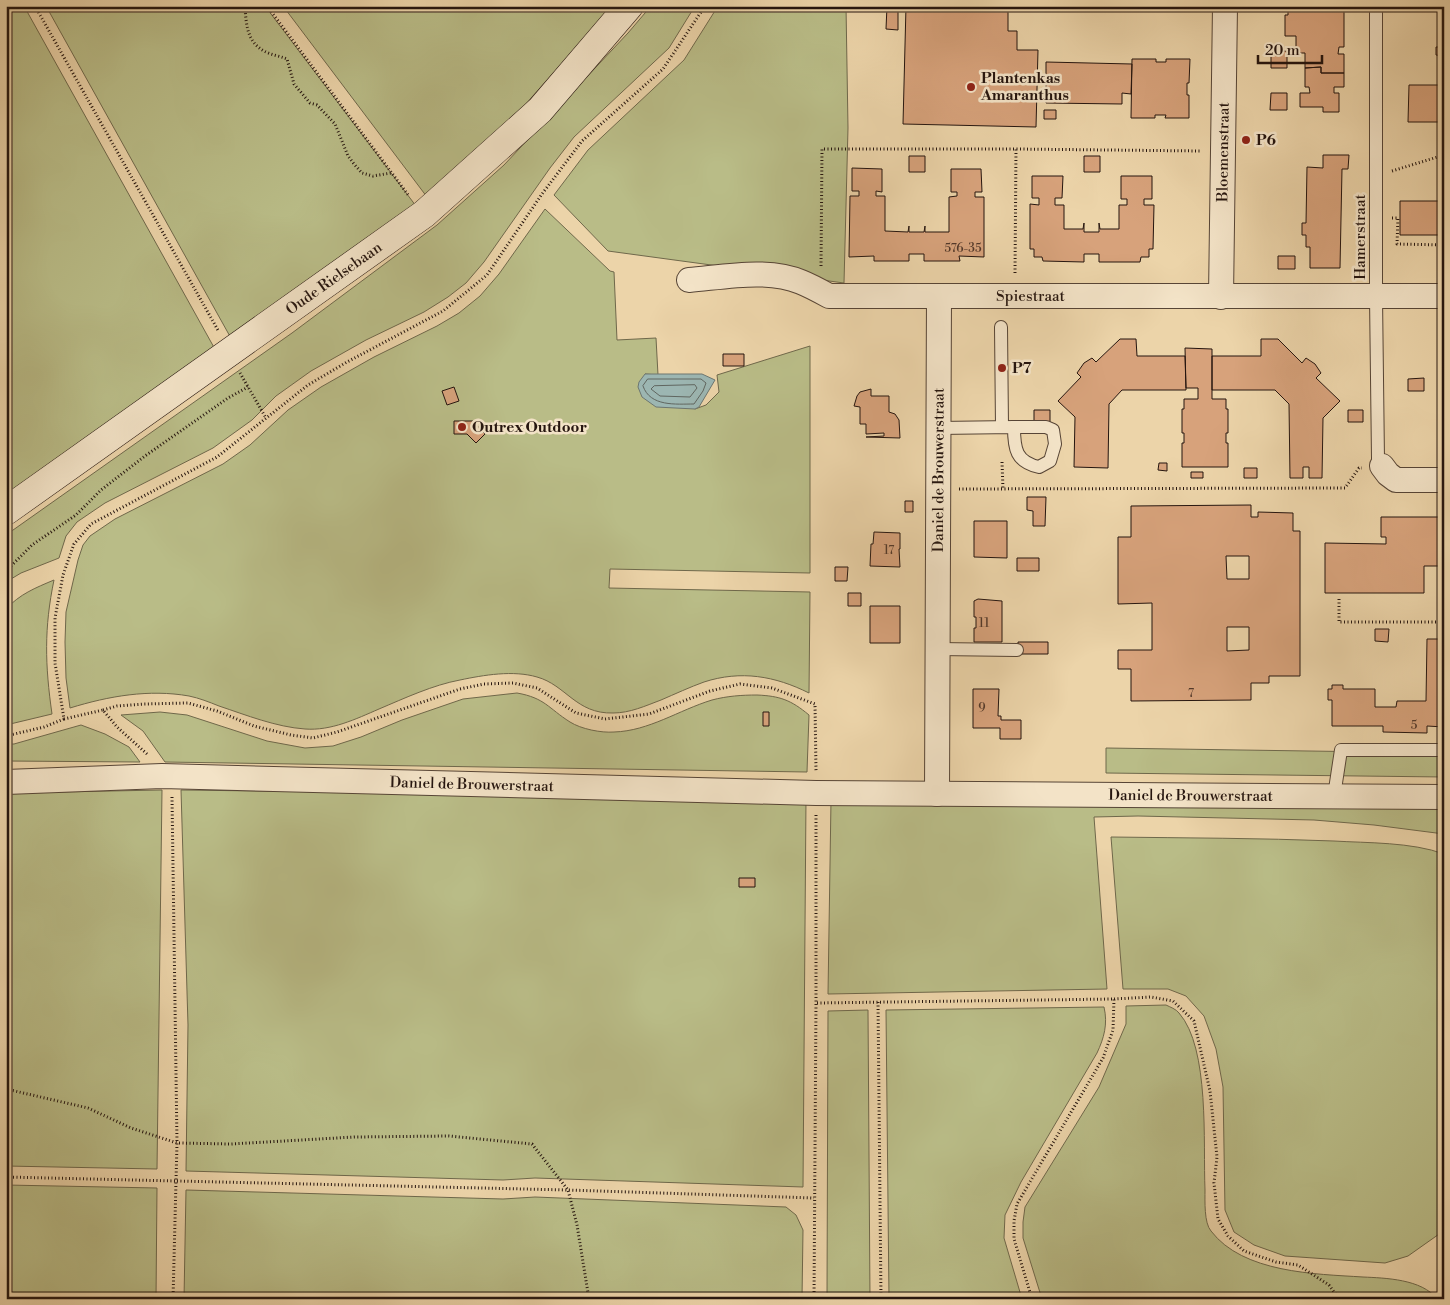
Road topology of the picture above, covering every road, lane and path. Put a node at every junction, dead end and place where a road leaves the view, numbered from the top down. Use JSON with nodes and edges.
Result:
{"nodes":[{"id":1,"x":35,"y":6,"type":"edge"},
{"id":2,"x":245,"y":6,"type":"edge"},
{"id":3,"x":267,"y":6,"type":"edge"},
{"id":4,"x":629,"y":6,"type":"edge"},
{"id":5,"x":705,"y":6,"type":"edge"},
{"id":6,"x":1225,"y":6,"type":"edge"},
{"id":7,"x":1376,"y":6,"type":"edge"},
{"id":8,"x":1016,"y":149,"type":"junction"},
{"id":9,"x":1223,"y":152,"type":"junction"},
{"id":10,"x":1444,"y":155,"type":"edge"},
{"id":11,"x":391,"y":173,"type":"junction"},
{"id":12,"x":1377,"y":176,"type":"junction"},
{"id":13,"x":424,"y":214,"type":"junction"},
{"id":14,"x":1376,"y":218,"type":"junction"},
{"id":15,"x":1444,"y":245,"type":"edge"},
{"id":16,"x":689,"y":280,"type":"dead end"},
{"id":17,"x":821,"y":292,"type":"junction"},
{"id":18,"x":939,"y":296,"type":"junction"},
{"id":19,"x":1015,"y":296,"type":"junction"},
{"id":20,"x":1444,"y":296,"type":"edge"},
{"id":21,"x":1222,"y":297,"type":"junction"},
{"id":22,"x":1376,"y":297,"type":"junction"},
{"id":23,"x":1001,"y":328,"type":"dead end"},
{"id":24,"x":231,"y":353,"type":"junction"},
{"id":25,"x":266,"y":418,"type":"junction"},
{"id":26,"x":938,"y":428,"type":"junction"},
{"id":27,"x":1382,"y":466,"type":"junction"},
{"id":28,"x":1444,"y":480,"type":"edge"},
{"id":29,"x":938,"y":489,"type":"junction"},
{"id":30,"x":6,"y":511,"type":"edge"},
{"id":31,"x":6,"y":571,"type":"edge"},
{"id":32,"x":1339,"y":599,"type":"dead end"},
{"id":33,"x":1444,"y":622,"type":"edge"},
{"id":34,"x":937,"y":649,"type":"junction"},
{"id":35,"x":1017,"y":650,"type":"dead end"},
{"id":36,"x":103,"y":710,"type":"junction"},
{"id":37,"x":64,"y":719,"type":"junction"},
{"id":38,"x":6,"y":736,"type":"edge"},
{"id":39,"x":1444,"y":750,"type":"edge"},
{"id":40,"x":162,"y":776,"type":"junction"},
{"id":41,"x":6,"y":782,"type":"edge"},
{"id":42,"x":816,"y":793,"type":"junction"},
{"id":43,"x":937,"y":794,"type":"junction"},
{"id":44,"x":1334,"y":796,"type":"junction"},
{"id":45,"x":1444,"y":797,"type":"edge"},
{"id":46,"x":1114,"y":999,"type":"junction"},
{"id":47,"x":878,"y":1002,"type":"junction"},
{"id":48,"x":816,"y":1003,"type":"junction"},
{"id":49,"x":6,"y":1089,"type":"edge"},
{"id":50,"x":177,"y":1143,"type":"junction"},
{"id":51,"x":6,"y":1177,"type":"edge"},
{"id":52,"x":176,"y":1181,"type":"junction"},
{"id":53,"x":568,"y":1190,"type":"junction"},
{"id":54,"x":814,"y":1198,"type":"junction"},
{"id":55,"x":173,"y":1299,"type":"edge"},
{"id":56,"x":589,"y":1299,"type":"edge"},
{"id":57,"x":814,"y":1299,"type":"edge"},
{"id":58,"x":881,"y":1299,"type":"edge"},
{"id":59,"x":1032,"y":1299,"type":"edge"},
{"id":60,"x":1339,"y":1299,"type":"edge"}],
"edges":[{"from":1,"to":24,"type":"path"},
{"from":2,"to":11,"type":"path"},
{"from":3,"to":11,"type":"path"},
{"from":4,"to":13,"type":"street","name":"Oude Rielsebaan"},
{"from":5,"to":25,"type":"path"},
{"from":6,"to":9,"type":"street","name":"Bloemenstraat"},
{"from":7,"to":12,"type":"lane","name":"Hamerstraat"},
{"from":8,"to":9,"type":"path"},
{"from":8,"to":17,"type":"path"},
{"from":8,"to":19,"type":"path"},
{"from":9,"to":21,"type":"street","name":"Bloemenstraat"},
{"from":10,"to":12,"type":"path"},
{"from":11,"to":13,"type":"path"},
{"from":12,"to":14,"type":"lane","name":"Hamerstraat"},
{"from":13,"to":24,"type":"street","name":"Oude Rielsebaan"},
{"from":14,"to":15,"type":"path"},
{"from":14,"to":22,"type":"lane","name":"Hamerstraat"},
{"from":16,"to":17,"type":"street","name":"Spiestraat"},
{"from":17,"to":18,"type":"street","name":"Spiestraat"},
{"from":18,"to":19,"type":"street","name":"Spiestraat"},
{"from":18,"to":26,"type":"street","name":"Daniel de Brouwerstraat"},
{"from":19,"to":21,"type":"street","name":"Spiestraat"},
{"from":20,"to":22,"type":"street","name":"Spiestraat"},
{"from":21,"to":22,"type":"street","name":"Spiestraat"},
{"from":22,"to":27,"type":"lane","name":"Hamerstraat"},
{"from":23,"to":26,"type":"lane"},
{"from":24,"to":30,"type":"street","name":"Oude Rielsebaan"},
{"from":25,"to":31,"type":"path"},
{"from":25,"to":37,"type":"path"},
{"from":26,"to":29,"type":"street","name":"Daniel de Brouwerstraat"},
{"from":27,"to":28,"type":"street"},
{"from":27,"to":29,"type":"path"},
{"from":29,"to":34,"type":"street","name":"Daniel de Brouwerstraat"},
{"from":32,"to":33,"type":"path"},
{"from":34,"to":35,"type":"lane"},
{"from":34,"to":43,"type":"street","name":"Daniel de Brouwerstraat"},
{"from":36,"to":37,"type":"path"},
{"from":36,"to":40,"type":"path"},
{"from":36,"to":42,"type":"path"},
{"from":37,"to":38,"type":"path"},
{"from":39,"to":44,"type":"lane"},
{"from":40,"to":41,"type":"street","name":"Daniel de Brouwerstraat"},
{"from":40,"to":42,"type":"street","name":"Daniel de Brouwerstraat"},
{"from":40,"to":50,"type":"path"},
{"from":42,"to":43,"type":"street","name":"Daniel de Brouwerstraat"},
{"from":42,"to":48,"type":"path"},
{"from":43,"to":44,"type":"street","name":"Daniel de Brouwerstraat"},
{"from":44,"to":45,"type":"street","name":"Daniel de Brouwerstraat"},
{"from":46,"to":47,"type":"path"},
{"from":46,"to":59,"type":"path"},
{"from":46,"to":60,"type":"path"},
{"from":47,"to":48,"type":"path"},
{"from":47,"to":58,"type":"path"},
{"from":48,"to":54,"type":"path"},
{"from":49,"to":50,"type":"path"},
{"from":50,"to":52,"type":"path"},
{"from":50,"to":53,"type":"path"},
{"from":51,"to":52,"type":"path"},
{"from":52,"to":53,"type":"path"},
{"from":52,"to":55,"type":"path"},
{"from":53,"to":54,"type":"path"},
{"from":53,"to":56,"type":"path"},
{"from":54,"to":57,"type":"path"}]}
